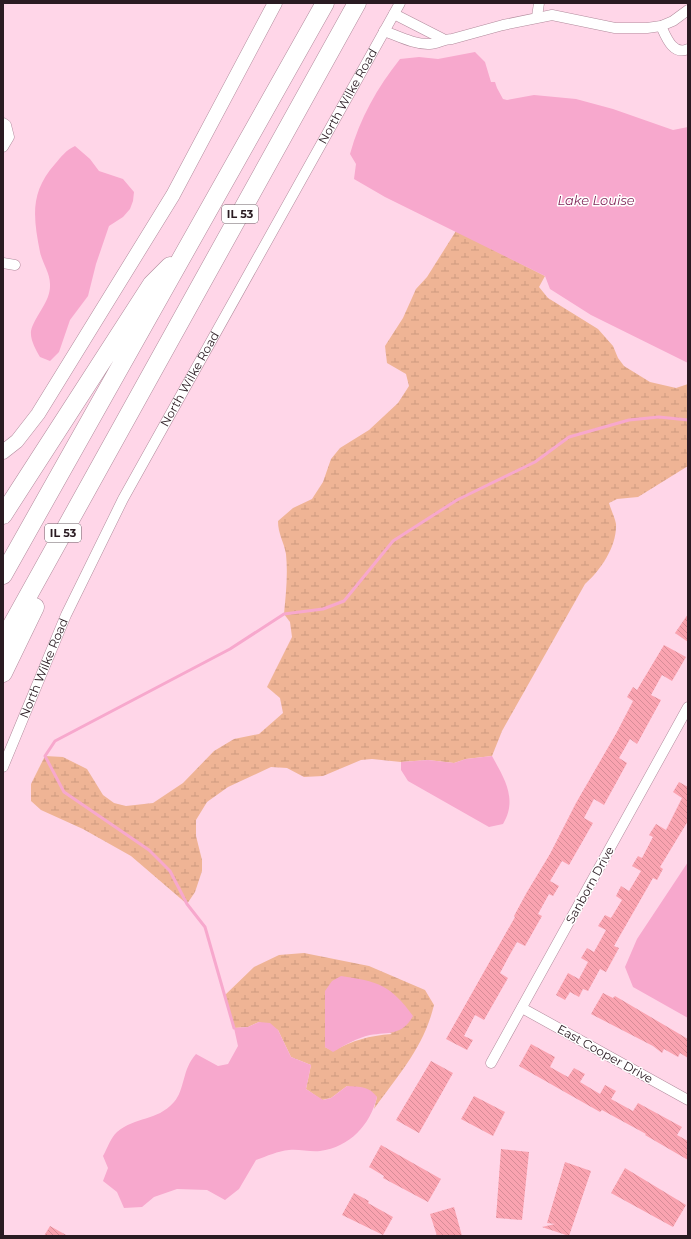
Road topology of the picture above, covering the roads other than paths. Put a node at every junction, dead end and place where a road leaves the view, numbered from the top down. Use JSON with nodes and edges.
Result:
{"nodes":[{"id":1,"x":275,"y":3,"type":"edge"},
{"id":2,"x":325,"y":3,"type":"edge"},
{"id":3,"x":357,"y":3,"type":"edge"},
{"id":4,"x":400,"y":3,"type":"edge"},
{"id":5,"x":539,"y":3,"type":"edge"},
{"id":6,"x":688,"y":11,"type":"edge"},
{"id":7,"x":394,"y":14,"type":"junction"},
{"id":8,"x":537,"y":17,"type":"junction"},
{"id":9,"x":661,"y":26,"type":"junction"},
{"id":10,"x":384,"y":31,"type":"junction"},
{"id":11,"x":443,"y":39,"type":"junction"},
{"id":12,"x":688,"y":49,"type":"edge"},
{"id":13,"x":3,"y":123,"type":"edge"},
{"id":14,"x":3,"y":147,"type":"edge"},
{"id":15,"x":186,"y":250,"type":"junction"},
{"id":16,"x":3,"y":263,"type":"edge"},
{"id":17,"x":15,"y":265,"type":"dead end"},
{"id":18,"x":123,"y":425,"type":"junction"},
{"id":19,"x":3,"y":452,"type":"edge"},
{"id":20,"x":3,"y":515,"type":"edge"},
{"id":21,"x":3,"y":575,"type":"edge"},
{"id":22,"x":3,"y":641,"type":"edge"},
{"id":23,"x":3,"y":673,"type":"edge"},
{"id":24,"x":688,"y":707,"type":"edge"},
{"id":25,"x":3,"y":767,"type":"edge"},
{"id":26,"x":522,"y":1008,"type":"junction"},
{"id":27,"x":491,"y":1063,"type":"dead end"},
{"id":28,"x":688,"y":1100,"type":"edge"}],
"edges":[{"from":1,"to":19,"type":"street"},
{"from":2,"to":15,"type":"highway","number":"IL 53"},
{"from":3,"to":18,"type":"highway","number":"IL 53"},
{"from":4,"to":7,"type":"street","name":"North Wilke Road"},
{"from":5,"to":8,"type":"street"},
{"from":6,"to":9,"type":"street"},
{"from":7,"to":10,"type":"street","name":"North Wilke Road"},
{"from":7,"to":11,"type":"street"},
{"from":8,"to":9,"type":"street"},
{"from":8,"to":11,"type":"street"},
{"from":9,"to":12,"type":"street"},
{"from":10,"to":11,"type":"street"},
{"from":10,"to":25,"type":"street","name":"North Wilke Road"},
{"from":13,"to":14,"type":"street"},
{"from":15,"to":20,"type":"highway"},
{"from":15,"to":21,"type":"highway","number":"IL 53"},
{"from":16,"to":17,"type":"street"},
{"from":18,"to":22,"type":"highway","number":"IL 53"},
{"from":18,"to":23,"type":"highway"},
{"from":24,"to":26,"type":"street","name":"Sanborn Drive"},
{"from":26,"to":27,"type":"street","name":"Sanborn Drive"},
{"from":26,"to":28,"type":"street","name":"East Cooper Drive"}]}
